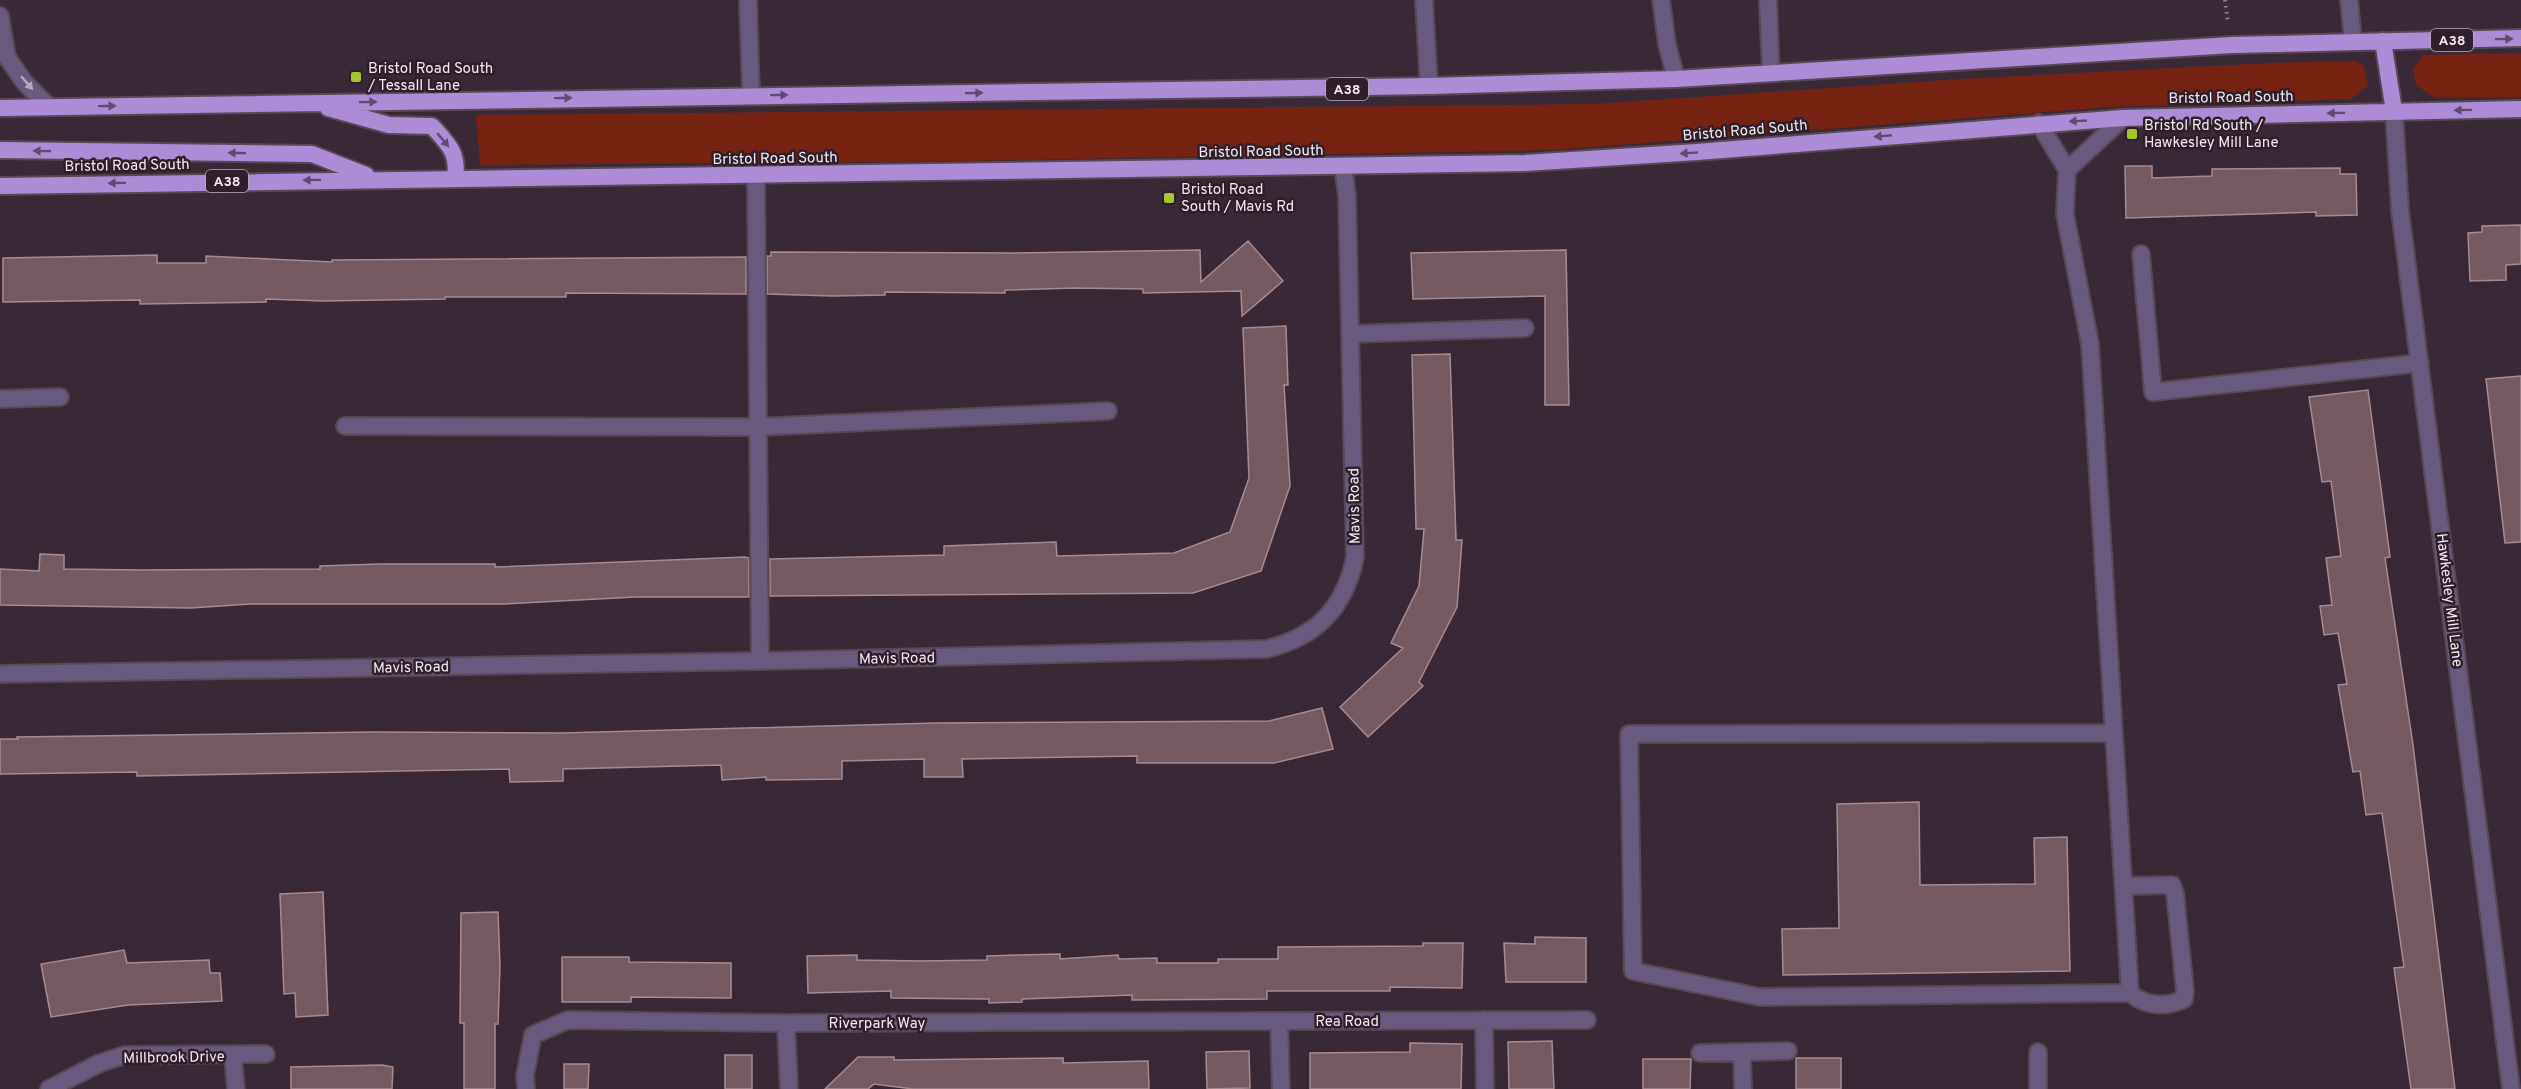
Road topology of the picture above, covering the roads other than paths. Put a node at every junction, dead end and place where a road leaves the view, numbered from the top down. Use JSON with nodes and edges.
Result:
{"nodes":[{"id":1,"x":748,"y":0,"type":"edge"},
{"id":2,"x":1424,"y":0,"type":"edge"},
{"id":3,"x":1661,"y":0,"type":"edge"},
{"id":4,"x":1768,"y":0,"type":"edge"},
{"id":5,"x":2349,"y":0,"type":"edge"},
{"id":6,"x":0,"y":16,"type":"edge"},
{"id":7,"x":2521,"y":38,"type":"edge"},
{"id":8,"x":2383,"y":41,"type":"junction"},
{"id":9,"x":2353,"y":42,"type":"junction"},
{"id":10,"x":1771,"y":73,"type":"junction"},
{"id":11,"x":1676,"y":79,"type":"junction"},
{"id":12,"x":1429,"y":86,"type":"junction"},
{"id":13,"x":751,"y":95,"type":"junction"},
{"id":14,"x":310,"y":103,"type":"junction"},
{"id":15,"x":49,"y":107,"type":"junction"},
{"id":16,"x":0,"y":108,"type":"edge"},
{"id":17,"x":2521,"y":109,"type":"edge"},
{"id":18,"x":2394,"y":111,"type":"junction"},
{"id":19,"x":2123,"y":118,"type":"junction"},
{"id":20,"x":2039,"y":123,"type":"junction"},
{"id":21,"x":0,"y":150,"type":"edge"},
{"id":22,"x":1343,"y":167,"type":"junction"},
{"id":23,"x":2067,"y":170,"type":"junction"},
{"id":24,"x":756,"y":176,"type":"junction"},
{"id":25,"x":455,"y":178,"type":"junction"},
{"id":26,"x":375,"y":179,"type":"junction"},
{"id":27,"x":0,"y":186,"type":"edge"},
{"id":28,"x":2141,"y":254,"type":"dead end"},
{"id":29,"x":1525,"y":328,"type":"dead end"},
{"id":30,"x":1350,"y":334,"type":"junction"},
{"id":31,"x":2420,"y":363,"type":"junction"},
{"id":32,"x":60,"y":397,"type":"dead end"},
{"id":33,"x":0,"y":399,"type":"edge"},
{"id":34,"x":1108,"y":411,"type":"dead end"},
{"id":35,"x":345,"y":426,"type":"dead end"},
{"id":36,"x":758,"y":427,"type":"junction"},
{"id":37,"x":760,"y":662,"type":"junction"},
{"id":38,"x":0,"y":674,"type":"edge"},
{"id":39,"x":2114,"y":733,"type":"junction"},
{"id":40,"x":2124,"y":886,"type":"junction"},
{"id":41,"x":2130,"y":993,"type":"junction"},
{"id":42,"x":1484,"y":1020,"type":"junction"},
{"id":43,"x":1587,"y":1020,"type":"dead end"},
{"id":44,"x":1279,"y":1021,"type":"junction"},
{"id":45,"x":786,"y":1023,"type":"junction"},
{"id":46,"x":1788,"y":1051,"type":"dead end"},
{"id":47,"x":2038,"y":1052,"type":"dead end"},
{"id":48,"x":266,"y":1053,"type":"dead end"},
{"id":49,"x":1700,"y":1053,"type":"dead end"},
{"id":50,"x":1742,"y":1053,"type":"junction"},
{"id":51,"x":233,"y":1056,"type":"junction"},
{"id":52,"x":49,"y":1089,"type":"edge"},
{"id":53,"x":236,"y":1089,"type":"edge"},
{"id":54,"x":526,"y":1089,"type":"edge"},
{"id":55,"x":789,"y":1089,"type":"edge"},
{"id":56,"x":1281,"y":1089,"type":"edge"},
{"id":57,"x":1485,"y":1089,"type":"edge"},
{"id":58,"x":1743,"y":1089,"type":"edge"},
{"id":59,"x":2038,"y":1089,"type":"edge"},
{"id":60,"x":2511,"y":1089,"type":"edge"}],
"edges":[{"from":1,"to":13,"type":"street"},
{"from":2,"to":12,"type":"street"},
{"from":3,"to":11,"type":"street"},
{"from":4,"to":10,"type":"street"},
{"from":5,"to":9,"type":"street"},
{"from":6,"to":15,"type":"street","one_way":true},
{"from":8,"to":7,"type":"highway","number":"A38","one_way":true},
{"from":8,"to":9,"type":"highway","number":"A38"},
{"from":8,"to":18,"type":"highway"},
{"from":9,"to":10,"type":"highway","number":"A38"},
{"from":10,"to":11,"type":"highway","number":"A38"},
{"from":11,"to":12,"type":"highway","number":"A38"},
{"from":13,"to":12,"type":"highway","number":"A38","one_way":true},
{"from":14,"to":13,"type":"highway","number":"A38","one_way":true},
{"from":15,"to":14,"type":"highway","number":"A38","one_way":true},
{"from":14,"to":25,"type":"highway","one_way":true},
{"from":15,"to":16,"type":"highway","number":"A38"},
{"from":17,"to":18,"type":"highway","name":"Bristol Road South","number":"A38","one_way":true},
{"from":18,"to":19,"type":"highway","name":"Bristol Road South","number":"A38","one_way":true},
{"from":18,"to":31,"type":"street","name":"Hawkesley Mill Lane"},
{"from":19,"to":20,"type":"highway","name":"Bristol Road South","number":"A38","one_way":true},
{"from":19,"to":23,"type":"street"},
{"from":20,"to":22,"type":"highway","name":"Bristol Road South","number":"A38","one_way":true},
{"from":20,"to":23,"type":"street"},
{"from":26,"to":21,"type":"highway","one_way":true},
{"from":22,"to":24,"type":"highway","name":"Bristol Road South","number":"A38"},
{"from":22,"to":30,"type":"street","name":"Mavis Road"},
{"from":23,"to":39,"type":"street"},
{"from":24,"to":25,"type":"highway","name":"Bristol Road South","number":"A38"},
{"from":24,"to":36,"type":"street"},
{"from":25,"to":26,"type":"highway","name":"Bristol Road South","number":"A38"},
{"from":26,"to":27,"type":"highway","name":"Bristol Road South","number":"A38","one_way":true},
{"from":28,"to":31,"type":"street"},
{"from":29,"to":30,"type":"street"},
{"from":30,"to":37,"type":"street","name":"Mavis Road"},
{"from":31,"to":60,"type":"street","name":"Hawkesley Mill Lane"},
{"from":32,"to":33,"type":"street"},
{"from":34,"to":36,"type":"street"},
{"from":35,"to":36,"type":"street"},
{"from":36,"to":37,"type":"street"},
{"from":37,"to":38,"type":"street","name":"Mavis Road"},
{"from":39,"to":40,"type":"street"},
{"from":39,"to":41,"type":"street"},
{"from":40,"to":41,"type":"street"},
{"from":40,"to":41,"type":"street"},
{"from":42,"to":43,"type":"street","name":"Rea Road"},
{"from":42,"to":44,"type":"street","name":"Rea Road"},
{"from":42,"to":57,"type":"street"},
{"from":44,"to":45,"type":"street","name":"Riverpark Way"},
{"from":44,"to":56,"type":"street"},
{"from":45,"to":54,"type":"street","name":"Riverpark Way"},
{"from":45,"to":55,"type":"street"},
{"from":46,"to":50,"type":"street"},
{"from":47,"to":59,"type":"street"},
{"from":48,"to":51,"type":"street","name":"Millbrook Drive"},
{"from":49,"to":50,"type":"street"},
{"from":50,"to":58,"type":"street"},
{"from":51,"to":52,"type":"street","name":"Millbrook Drive"},
{"from":51,"to":53,"type":"street"}]}
